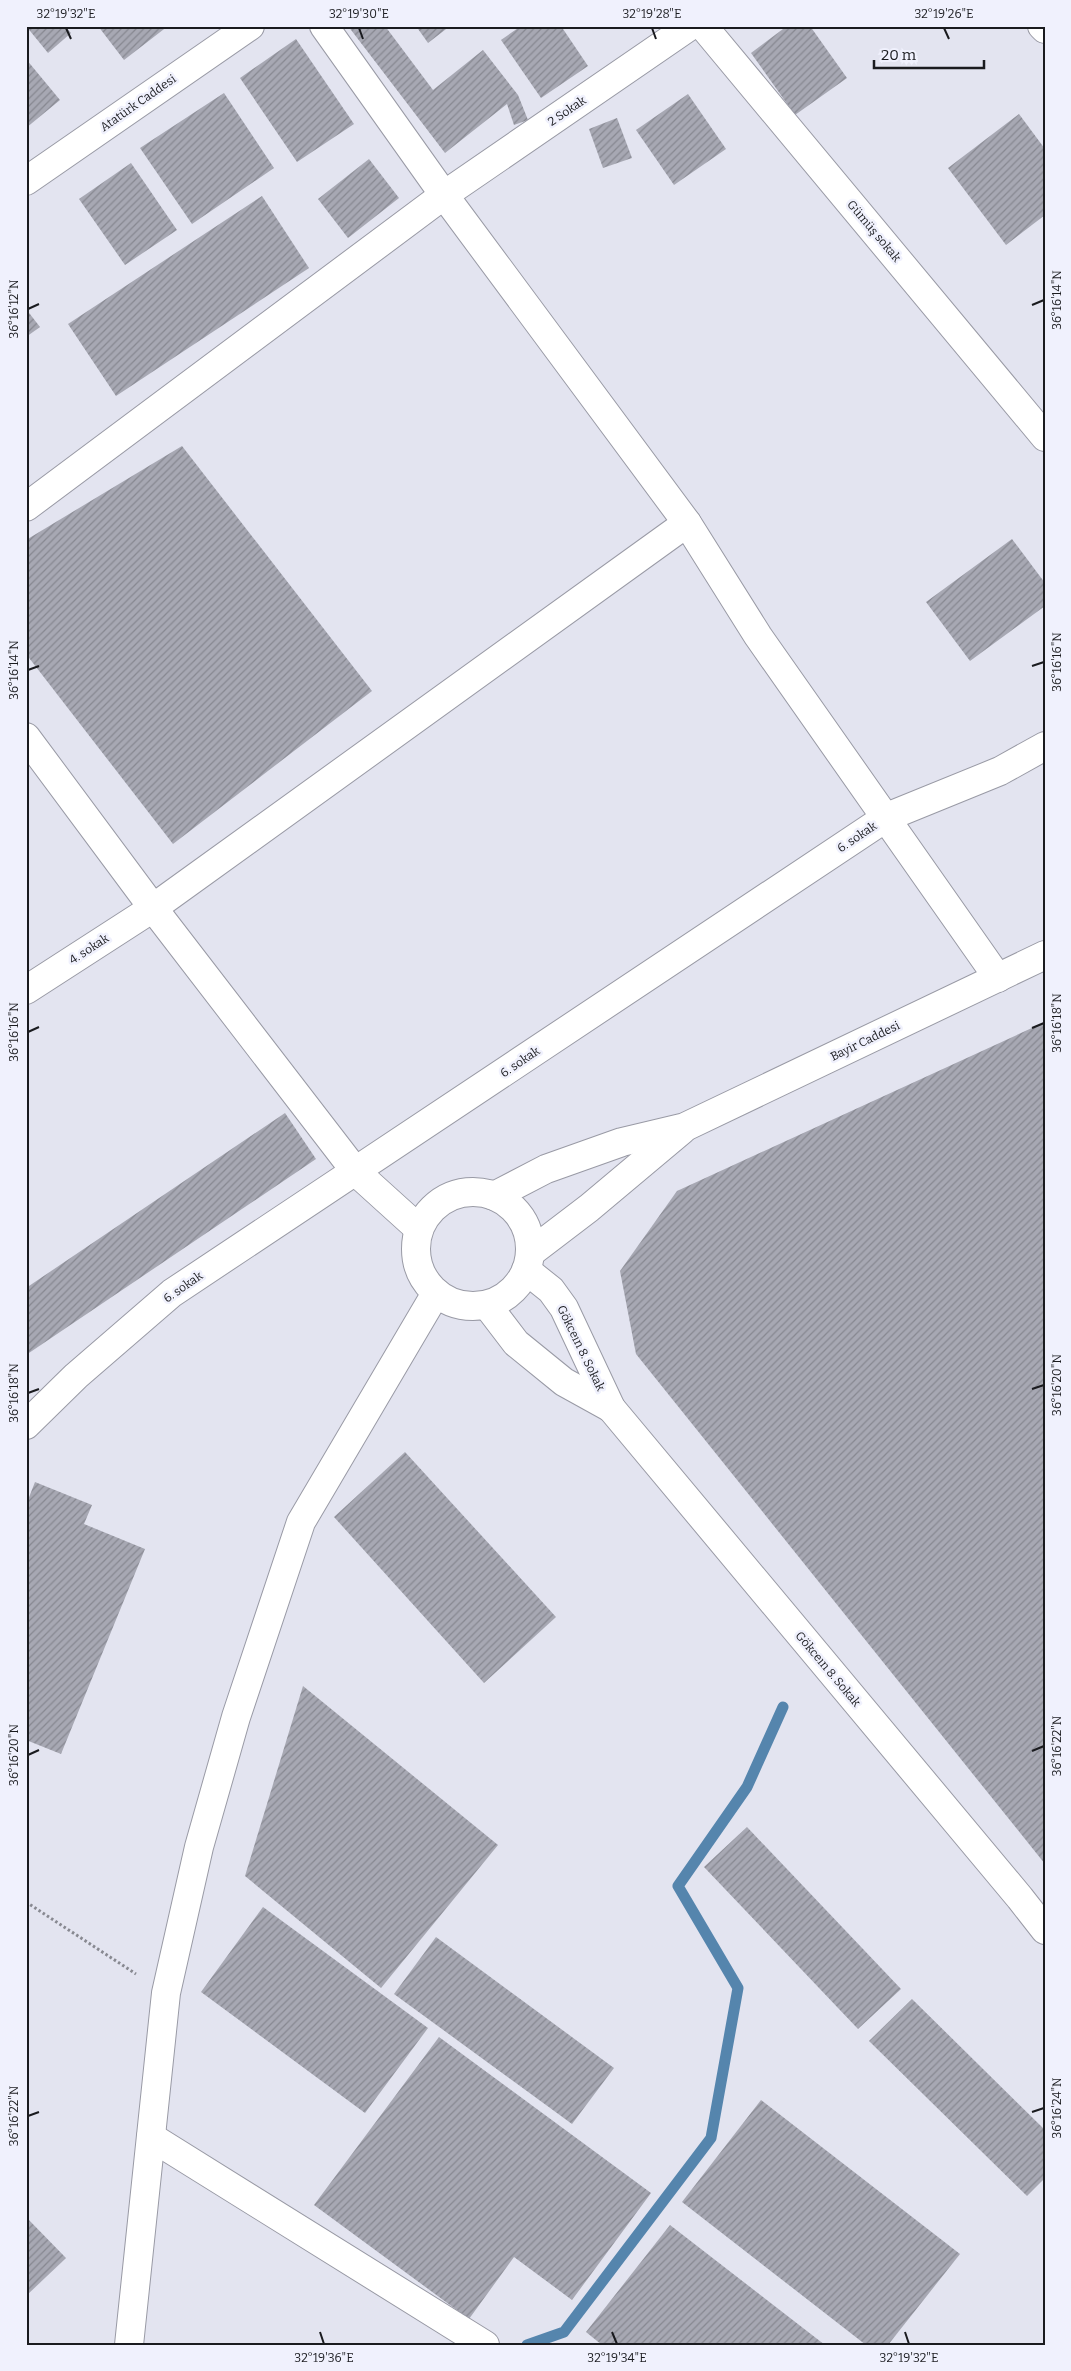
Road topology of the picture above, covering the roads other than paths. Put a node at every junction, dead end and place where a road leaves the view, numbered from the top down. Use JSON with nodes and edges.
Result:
{"nodes":[{"id":1,"x":250,"y":26,"type":"edge"},
{"id":2,"x":324,"y":26,"type":"edge"},
{"id":3,"x":690,"y":26,"type":"edge"},
{"id":4,"x":703,"y":26,"type":"edge"},
{"id":5,"x":26,"y":181,"type":"edge"},
{"id":6,"x":444,"y":195,"type":"junction"},
{"id":7,"x":1045,"y":437,"type":"edge"},
{"id":8,"x":26,"y":507,"type":"edge"},
{"id":9,"x":687,"y":523,"type":"junction"},
{"id":10,"x":26,"y":736,"type":"edge"},
{"id":11,"x":1045,"y":746,"type":"edge"},
{"id":12,"x":887,"y":817,"type":"junction"},
{"id":13,"x":153,"y":908,"type":"junction"},
{"id":14,"x":1045,"y":955,"type":"edge"},
{"id":15,"x":998,"y":978,"type":"junction"},
{"id":16,"x":26,"y":990,"type":"edge"},
{"id":17,"x":686,"y":1127,"type":"junction"},
{"id":18,"x":356,"y":1172,"type":"junction"},
{"id":19,"x":494,"y":1196,"type":"junction"},
{"id":20,"x":419,"y":1228,"type":"junction"},
{"id":21,"x":528,"y":1262,"type":"junction"},
{"id":22,"x":436,"y":1293,"type":"junction"},
{"id":23,"x":487,"y":1305,"type":"junction"},
{"id":24,"x":611,"y":1408,"type":"junction"},
{"id":25,"x":26,"y":1425,"type":"edge"},
{"id":26,"x":1045,"y":1930,"type":"edge"},
{"id":27,"x":151,"y":2137,"type":"junction"},
{"id":28,"x":129,"y":2345,"type":"edge"},
{"id":29,"x":485,"y":2345,"type":"edge"}],
"edges":[{"from":1,"to":5,"type":"street","name":"Atatürk Caddesi"},
{"from":2,"to":6,"type":"street"},
{"from":3,"to":6,"type":"street","name":"2 Sokak"},
{"from":4,"to":7,"type":"street","name":"Gümüş sokak"},
{"from":6,"to":8,"type":"street","name":"2 Sokak"},
{"from":6,"to":9,"type":"street"},
{"from":9,"to":12,"type":"street"},
{"from":9,"to":13,"type":"street","name":"4. sokak"},
{"from":10,"to":13,"type":"street"},
{"from":11,"to":12,"type":"street","name":"6. sokak"},
{"from":12,"to":15,"type":"street"},
{"from":12,"to":18,"type":"street","name":"6. sokak"},
{"from":13,"to":16,"type":"street","name":"4. sokak"},
{"from":13,"to":18,"type":"street"},
{"from":14,"to":15,"type":"street","name":"Bayir Caddesi"},
{"from":15,"to":17,"type":"street","name":"Bayir Caddesi"},
{"from":17,"to":19,"type":"street","name":"Bayir Caddesi"},
{"from":17,"to":21,"type":"street","name":"Bayir Caddesi"},
{"from":18,"to":20,"type":"street"},
{"from":18,"to":25,"type":"street","name":"6. sokak"},
{"from":19,"to":20,"type":"street"},
{"from":19,"to":21,"type":"street"},
{"from":20,"to":22,"type":"street"},
{"from":21,"to":23,"type":"street"},
{"from":21,"to":24,"type":"street","name":"Gökceın 8. Sokak"},
{"from":22,"to":23,"type":"street"},
{"from":22,"to":27,"type":"street"},
{"from":23,"to":24,"type":"street","name":"Gökceın 8. Sokak"},
{"from":24,"to":26,"type":"street","name":"Gökceın 8. Sokak"},
{"from":27,"to":28,"type":"street"},
{"from":27,"to":29,"type":"street"}]}
